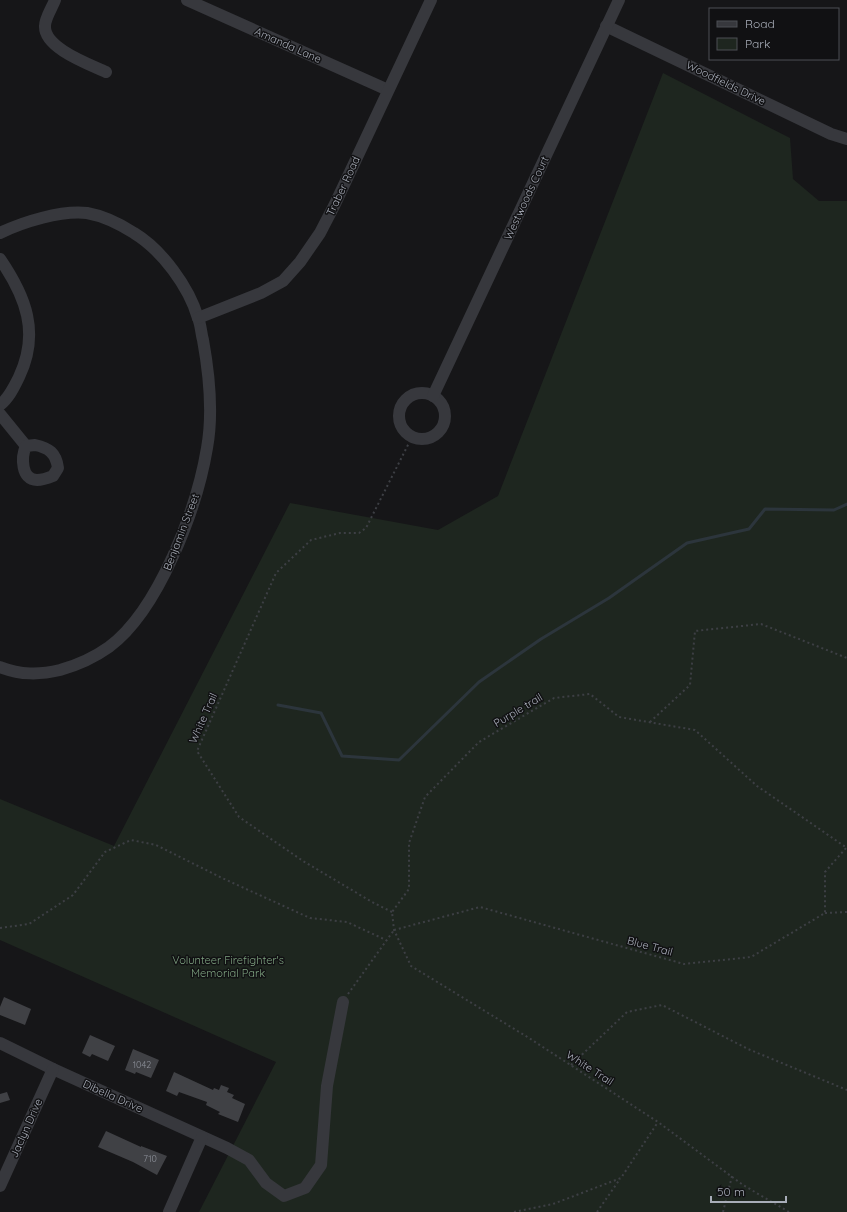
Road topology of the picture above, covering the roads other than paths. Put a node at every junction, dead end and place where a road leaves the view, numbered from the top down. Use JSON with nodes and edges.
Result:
{"nodes":[{"id":1,"x":55,"y":0,"type":"edge"},
{"id":2,"x":188,"y":0,"type":"edge"},
{"id":3,"x":431,"y":0,"type":"edge"},
{"id":4,"x":619,"y":0,"type":"edge"},
{"id":5,"x":606,"y":26,"type":"junction"},
{"id":6,"x":106,"y":72,"type":"dead end"},
{"id":7,"x":388,"y":90,"type":"junction"},
{"id":8,"x":847,"y":139,"type":"edge"},
{"id":9,"x":0,"y":233,"type":"edge"},
{"id":10,"x":0,"y":259,"type":"edge"},
{"id":11,"x":198,"y":318,"type":"junction"},
{"id":12,"x":433,"y":396,"type":"junction"},
{"id":13,"x":0,"y":405,"type":"edge"},
{"id":14,"x":0,"y":414,"type":"edge"},
{"id":15,"x":26,"y":446,"type":"dead end"},
{"id":16,"x":0,"y":667,"type":"edge"},
{"id":17,"x":343,"y":1002,"type":"road end"},
{"id":18,"x":0,"y":1043,"type":"edge"},
{"id":19,"x":53,"y":1069,"type":"junction"},
{"id":20,"x":202,"y":1137,"type":"junction"},
{"id":21,"x":0,"y":1186,"type":"edge"},
{"id":22,"x":169,"y":1212,"type":"edge"}],
"edges":[{"from":1,"to":6,"type":"street"},
{"from":2,"to":7,"type":"street","name":"Amanda Lane"},
{"from":3,"to":7,"type":"street","name":"Traber Road"},
{"from":4,"to":5,"type":"street","name":"Westwoods Court"},
{"from":5,"to":8,"type":"street","name":"Woodfields Drive"},
{"from":5,"to":12,"type":"street","name":"Westwoods Court"},
{"from":7,"to":11,"type":"street","name":"Traber Road"},
{"from":9,"to":11,"type":"street","name":"Benjamin Street"},
{"from":10,"to":13,"type":"street"},
{"from":11,"to":16,"type":"street","name":"Benjamin Street"},
{"from":12,"to":12,"type":"street"},
{"from":14,"to":15,"type":"street"},
{"from":17,"to":20,"type":"street","name":"Dibella Drive"},
{"from":18,"to":19,"type":"street","name":"Dibella Drive"},
{"from":19,"to":20,"type":"street","name":"Dibella Drive"},
{"from":19,"to":21,"type":"street","name":"Jaclyn Drive"},
{"from":20,"to":22,"type":"street"}]}
